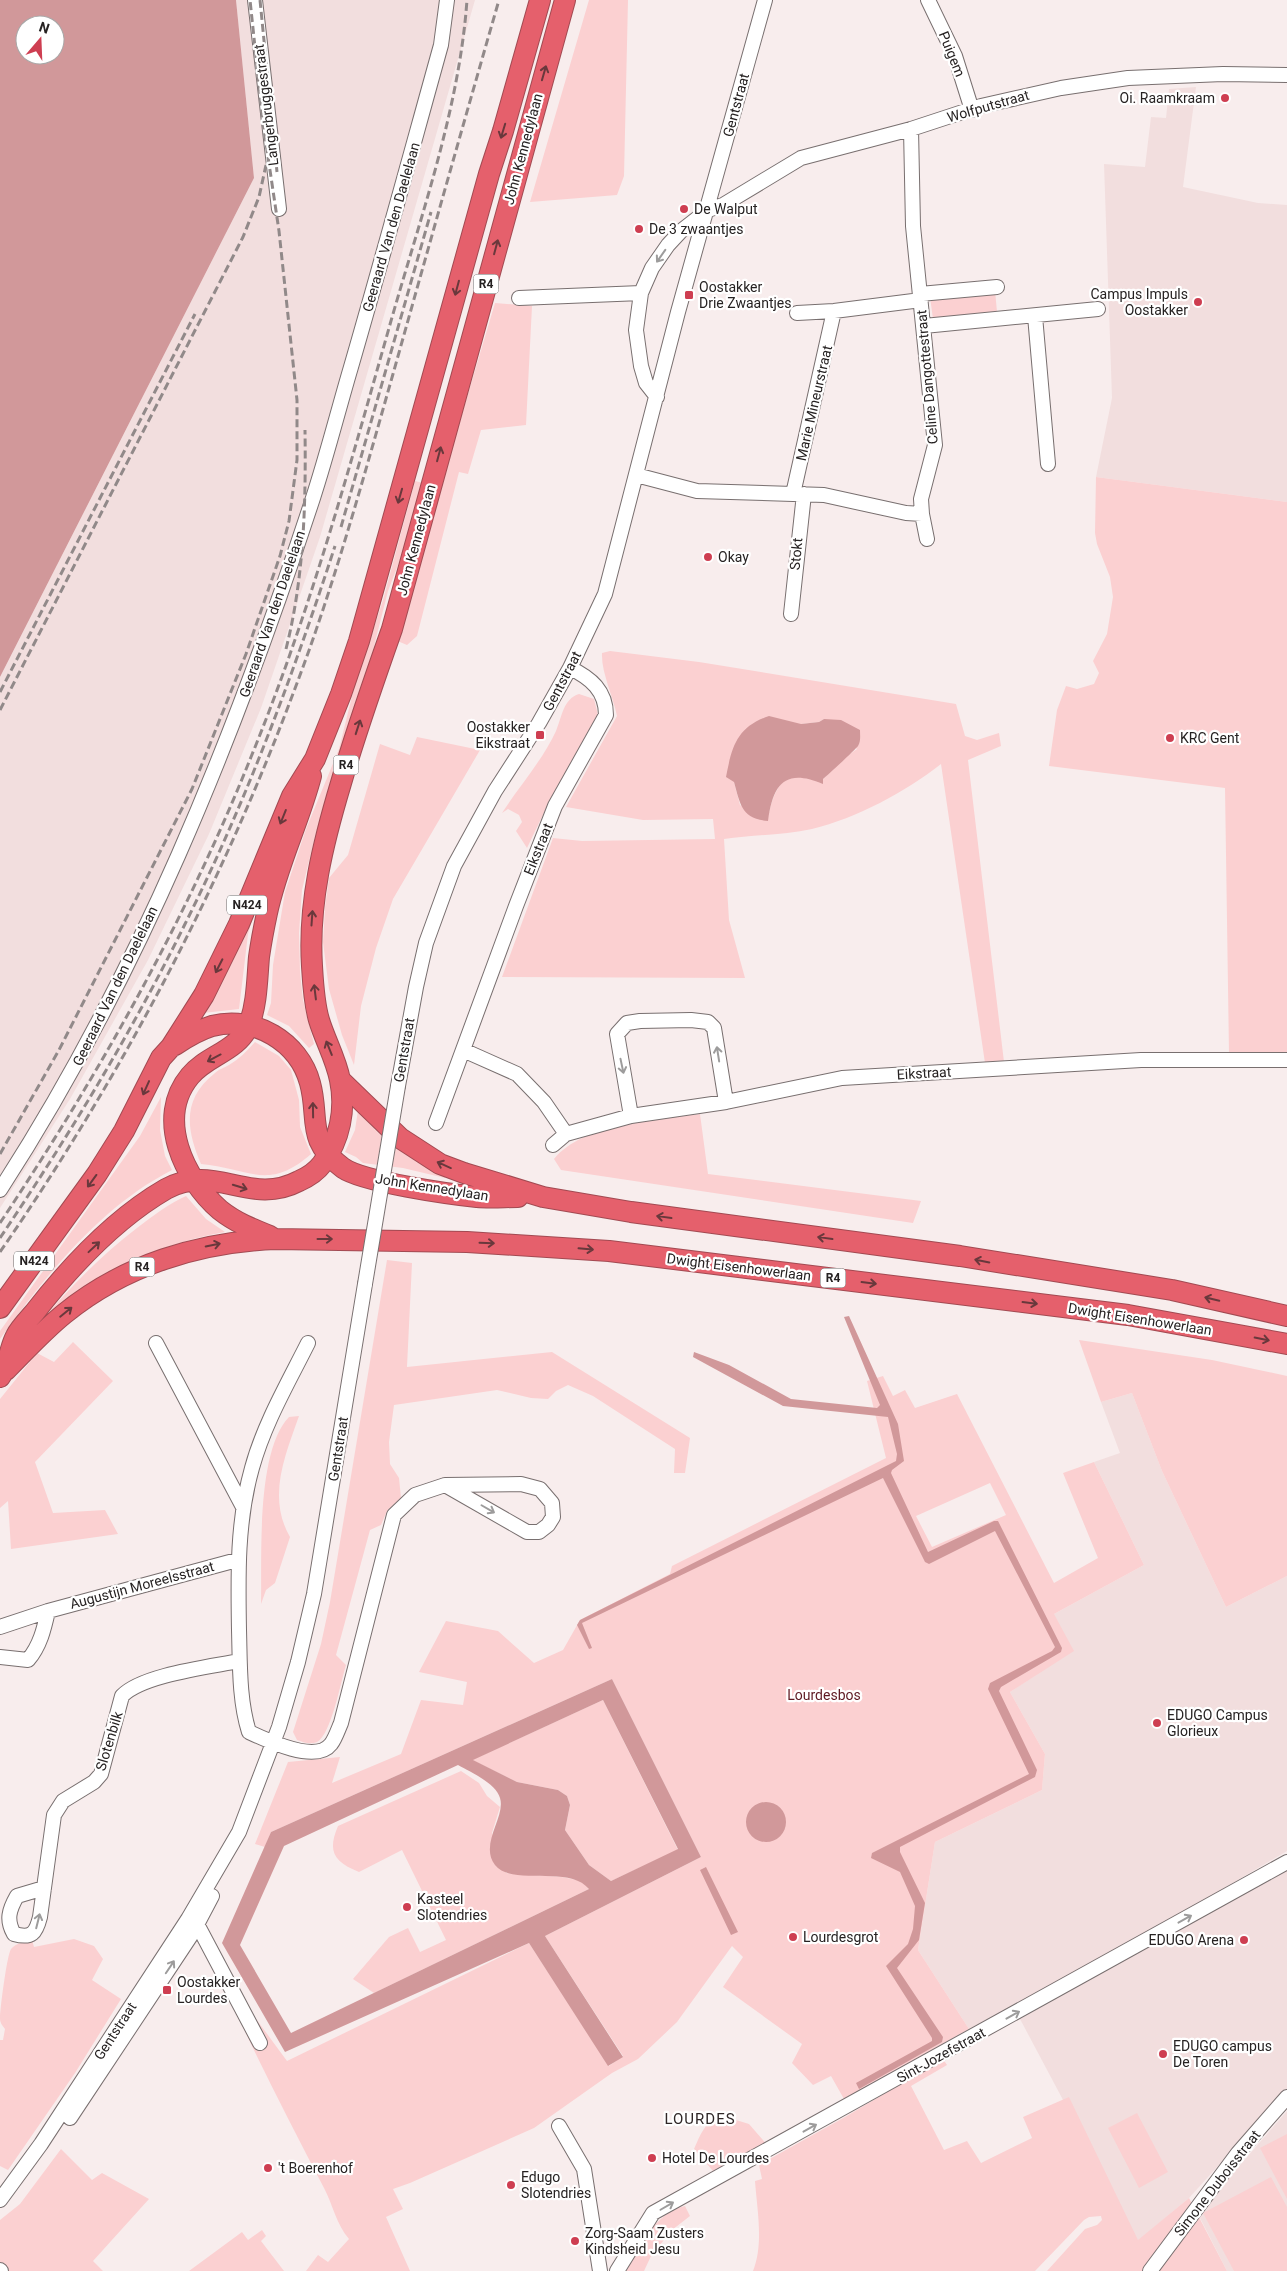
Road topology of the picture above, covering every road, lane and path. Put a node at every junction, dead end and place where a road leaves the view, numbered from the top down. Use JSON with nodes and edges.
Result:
{"nodes":[{"id":1,"x":255,"y":0,"type":"edge"},
{"id":2,"x":447,"y":0,"type":"edge"},
{"id":3,"x":540,"y":0,"type":"edge"},
{"id":4,"x":564,"y":0,"type":"edge"},
{"id":5,"x":765,"y":0,"type":"edge"},
{"id":6,"x":928,"y":0,"type":"edge"},
{"id":7,"x":1287,"y":75,"type":"edge"},
{"id":8,"x":972,"y":110,"type":"junction"},
{"id":9,"x":911,"y":129,"type":"junction"},
{"id":10,"x":279,"y":209,"type":"dead end"},
{"id":11,"x":708,"y":210,"type":"junction"},
{"id":12,"x":997,"y":287,"type":"dead end"},
{"id":13,"x":641,"y":293,"type":"junction"},
{"id":14,"x":920,"y":297,"type":"junction"},
{"id":15,"x":519,"y":298,"type":"dead end"},
{"id":16,"x":1098,"y":309,"type":"dead end"},
{"id":17,"x":834,"y":311,"type":"junction"},
{"id":18,"x":797,"y":313,"type":"dead end"},
{"id":19,"x":1036,"y":316,"type":"junction"},
{"id":20,"x":924,"y":326,"type":"junction"},
{"id":21,"x":657,"y":397,"type":"junction"},
{"id":22,"x":1048,"y":464,"type":"dead end"},
{"id":23,"x":636,"y":475,"type":"junction"},
{"id":24,"x":798,"y":494,"type":"junction"},
{"id":25,"x":922,"y":514,"type":"junction"},
{"id":26,"x":927,"y":539,"type":"dead end"},
{"id":27,"x":791,"y":614,"type":"dead end"},
{"id":28,"x":570,"y":668,"type":"junction"},
{"id":29,"x":315,"y":759,"type":"junction"},
{"id":30,"x":248,"y":1025,"type":"junction"},
{"id":31,"x":171,"y":1047,"type":"junction"},
{"id":32,"x":463,"y":1050,"type":"junction"},
{"id":33,"x":1287,"y":1060,"type":"edge"},
{"id":34,"x":340,"y":1080,"type":"junction"},
{"id":35,"x":726,"y":1102,"type":"junction"},
{"id":36,"x":631,"y":1116,"type":"junction"},
{"id":37,"x":436,"y":1123,"type":"dead end"},
{"id":38,"x":566,"y":1134,"type":"junction"},
{"id":39,"x":553,"y":1145,"type":"dead end"},
{"id":40,"x":329,"y":1154,"type":"junction"},
{"id":41,"x":193,"y":1180,"type":"junction"},
{"id":42,"x":0,"y":1190,"type":"edge"},
{"id":43,"x":543,"y":1197,"type":"junction"},
{"id":44,"x":276,"y":1238,"type":"junction"},
{"id":45,"x":0,"y":1308,"type":"edge"},
{"id":46,"x":1287,"y":1316,"type":"edge"},
{"id":47,"x":156,"y":1343,"type":"dead end"},
{"id":48,"x":308,"y":1343,"type":"dead end"},
{"id":49,"x":1287,"y":1344,"type":"edge"},
{"id":50,"x":2,"y":1374,"type":"edge"},
{"id":51,"x":445,"y":1485,"type":"junction"},
{"id":52,"x":243,"y":1507,"type":"junction"},
{"id":53,"x":237,"y":1560,"type":"junction"},
{"id":54,"x":48,"y":1611,"type":"junction"},
{"id":55,"x":0,"y":1627,"type":"edge"},
{"id":56,"x":0,"y":1657,"type":"edge"},
{"id":57,"x":240,"y":1661,"type":"junction"},
{"id":58,"x":274,"y":1743,"type":"junction"},
{"id":59,"x":1287,"y":1862,"type":"edge"},
{"id":60,"x":44,"y":1888,"type":"dead end"},
{"id":61,"x":193,"y":1922,"type":"junction"},
{"id":62,"x":260,"y":2043,"type":"dead end"},
{"id":63,"x":1287,"y":2097,"type":"edge"},
{"id":64,"x":560,"y":2126,"type":"dead end"},
{"id":65,"x":45,"y":2146,"type":"junction"},
{"id":66,"x":0,"y":2200,"type":"edge"},
{"id":67,"x":0,"y":2206,"type":"edge"},
{"id":68,"x":600,"y":2271,"type":"edge"},
{"id":69,"x":617,"y":2271,"type":"edge"},
{"id":70,"x":1150,"y":2271,"type":"edge"}],
"edges":[{"from":1,"to":10,"type":"street","name":"Langerbruggestraat"},
{"from":2,"to":42,"type":"street","name":"Geeraard Van den Daelelaan"},
{"from":3,"to":29,"type":"highway","name":"John Kennedylaan","number":"R4","one_way":true},
{"from":34,"to":4,"type":"highway","name":"John Kennedylaan","number":"R4","one_way":true},
{"from":5,"to":11,"type":"street","name":"Gentstraat"},
{"from":6,"to":8,"type":"street","name":"Puigem"},
{"from":7,"to":8,"type":"street","name":"Wolfputstraat"},
{"from":8,"to":9,"type":"street","name":"Wolfputstraat"},
{"from":9,"to":11,"type":"street","name":"Wolfputstraat"},
{"from":9,"to":14,"type":"street","name":"Celine Dangottestraat"},
{"from":11,"to":13,"type":"street","one_way":true},
{"from":11,"to":21,"type":"street","name":"Gentstraat"},
{"from":12,"to":14,"type":"street"},
{"from":13,"to":15,"type":"street"},
{"from":13,"to":21,"type":"street"},
{"from":14,"to":17,"type":"street"},
{"from":14,"to":20,"type":"street","name":"Celine Dangottestraat"},
{"from":16,"to":19,"type":"street"},
{"from":17,"to":18,"type":"street"},
{"from":17,"to":24,"type":"street","name":"Marie Mineurstraat"},
{"from":19,"to":20,"type":"street"},
{"from":19,"to":22,"type":"street"},
{"from":20,"to":25,"type":"street","name":"Celine Dangottestraat"},
{"from":21,"to":23,"type":"street","name":"Gentstraat"},
{"from":23,"to":24,"type":"street"},
{"from":23,"to":28,"type":"street","name":"Gentstraat"},
{"from":24,"to":25,"type":"street"},
{"from":24,"to":27,"type":"street","name":"Stokt"},
{"from":25,"to":26,"type":"street","name":"Celine Dangottestraat"},
{"from":28,"to":32,"type":"street","name":"Eikstraat"},
{"from":28,"to":58,"type":"street","name":"Gentstraat","bridge":true},
{"from":29,"to":30,"type":"highway","name":"Dwight Eisenhowerlaan","number":"R4"},
{"from":29,"to":31,"type":"highway","name":"John Kennedylaan","number":"N424","one_way":true},
{"from":30,"to":31,"type":"highway","name":"John Kennedylaan","number":"N424"},
{"from":40,"to":30,"type":"highway","name":"John Kennedylaan","number":"N424","one_way":true},
{"from":30,"to":41,"type":"highway","name":"Dwight Eisenhowerlaan","number":"R4","one_way":true},
{"from":31,"to":45,"type":"highway","name":"John Kennedylaan","number":"N424","one_way":true},
{"from":32,"to":37,"type":"street","name":"Eikstraat"},
{"from":32,"to":38,"type":"street"},
{"from":33,"to":35,"type":"street","name":"Eikstraat"},
{"from":34,"to":40,"type":"highway","name":"John Kennedylaan","number":"R4"},
{"from":43,"to":34,"type":"highway","name":"John Kennedylaan","number":"R4","one_way":true},
{"from":35,"to":36,"type":"street","name":"Eikstraat"},
{"from":35,"to":36,"type":"street","one_way":true},
{"from":36,"to":38,"type":"street","name":"Eikstraat"},
{"from":38,"to":39,"type":"street","name":"Eikstraat"},
{"from":41,"to":40,"type":"highway","name":"John Kennedylaan","number":"R4","one_way":true},
{"from":40,"to":43,"type":"highway","name":"John Kennedylaan","number":"N424"},
{"from":41,"to":44,"type":"highway","name":"Dwight Eisenhowerlaan","number":"R4"},
{"from":50,"to":41,"type":"highway","name":"John Kennedylaan","number":"R4","one_way":true},
{"from":46,"to":43,"type":"highway","number":"R4","one_way":true},
{"from":44,"to":49,"type":"highway","name":"Dwight Eisenhowerlaan","number":"R4","one_way":true},
{"from":50,"to":44,"type":"highway","name":"Dwight Eisenhowerlaan","number":"R4","one_way":true},
{"from":47,"to":52,"type":"street"},
{"from":48,"to":52,"type":"street"},
{"from":51,"to":51,"type":"street","one_way":true},
{"from":51,"to":58,"type":"street"},
{"from":52,"to":53,"type":"street"},
{"from":53,"to":54,"type":"street","name":"Augustijn Moreelsstraat"},
{"from":53,"to":57,"type":"street"},
{"from":54,"to":55,"type":"street","name":"Augustijn Moreelsstraat"},
{"from":54,"to":56,"type":"street"},
{"from":57,"to":58,"type":"street"},
{"from":57,"to":60,"type":"street","name":"Slotenbilk"},
{"from":58,"to":61,"type":"street","name":"Gentstraat"},
{"from":69,"to":59,"type":"street","name":"Sint-Jozefstraat","one_way":true},
{"from":61,"to":62,"type":"street"},
{"from":61,"to":65,"type":"street","name":"Gentstraat"},
{"from":63,"to":70,"type":"street","name":"Simone Duboisstraat"},
{"from":64,"to":68,"type":"street"},
{"from":65,"to":66,"type":"street","name":"Gentstraat"},
{"from":65,"to":67,"type":"street","name":"Gentstraat"}]}
